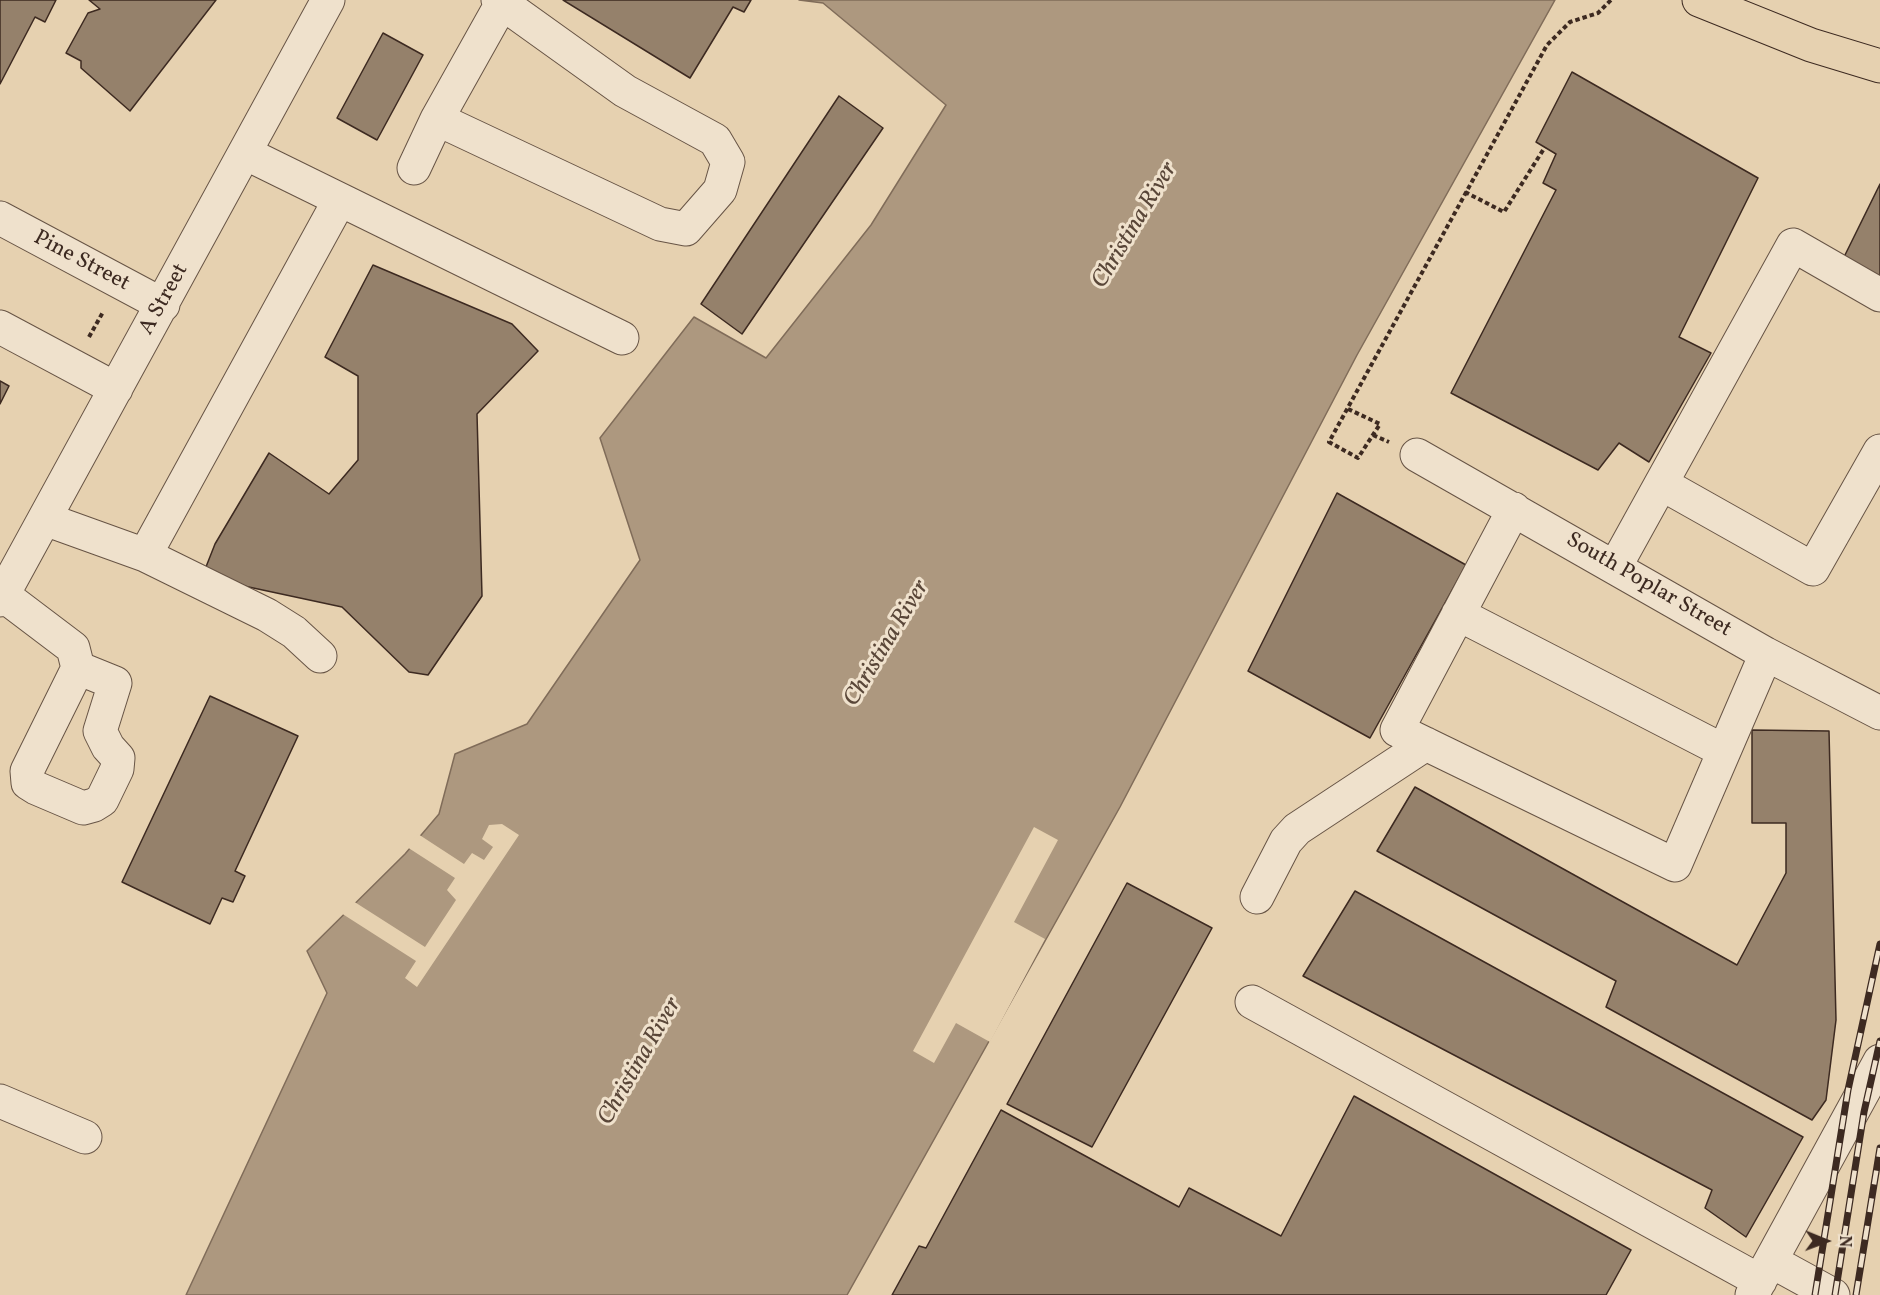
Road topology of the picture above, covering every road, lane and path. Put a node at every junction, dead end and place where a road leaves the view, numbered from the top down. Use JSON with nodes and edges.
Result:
{"nodes":[{"id":1,"x":328,"y":0,"type":"edge"},
{"id":2,"x":1611,"y":0,"type":"edge"},
{"id":3,"x":1699,"y":0,"type":"edge"},
{"id":4,"x":500,"y":2,"type":"edge"},
{"id":5,"x":1811,"y":45,"type":"junction"},
{"id":6,"x":1880,"y":66,"type":"edge"},
{"id":7,"x":1880,"y":79,"type":"edge"},
{"id":8,"x":437,"y":119,"type":"junction"},
{"id":9,"x":1545,"y":147,"type":"dead end"},
{"id":10,"x":245,"y":153,"type":"junction"},
{"id":11,"x":414,"y":168,"type":"dead end"},
{"id":12,"x":1465,"y":192,"type":"junction"},
{"id":13,"x":339,"y":201,"type":"junction"},
{"id":14,"x":0,"y":218,"type":"edge"},
{"id":15,"x":1880,"y":295,"type":"edge"},
{"id":16,"x":163,"y":305,"type":"junction"},
{"id":17,"x":105,"y":309,"type":"dead end"},
{"id":18,"x":0,"y":327,"type":"edge"},
{"id":19,"x":622,"y":338,"type":"dead end"},
{"id":20,"x":85,"y":345,"type":"dead end"},
{"id":21,"x":116,"y":390,"type":"junction"},
{"id":22,"x":1348,"y":409,"type":"junction"},
{"id":23,"x":1880,"y":451,"type":"edge"},
{"id":24,"x":1418,"y":455,"type":"dead end"},
{"id":25,"x":1662,"y":484,"type":"junction"},
{"id":26,"x":1514,"y":508,"type":"junction"},
{"id":27,"x":45,"y":519,"type":"junction"},
{"id":28,"x":145,"y":555,"type":"junction"},
{"id":29,"x":1615,"y":567,"type":"junction"},
{"id":30,"x":1,"y":597,"type":"edge"},
{"id":31,"x":1458,"y":614,"type":"junction"},
{"id":32,"x":1766,"y":654,"type":"junction"},
{"id":33,"x":320,"y":656,"type":"dead end"},
{"id":34,"x":78,"y":668,"type":"dead end"},
{"id":35,"x":1880,"y":713,"type":"edge"},
{"id":36,"x":1426,"y":744,"type":"junction"},
{"id":37,"x":1724,"y":752,"type":"junction"},
{"id":38,"x":1257,"y":897,"type":"dead end"},
{"id":39,"x":1252,"y":1002,"type":"dead end"},
{"id":40,"x":1880,"y":1061,"type":"edge"},
{"id":41,"x":0,"y":1101,"type":"edge"},
{"id":42,"x":85,"y":1137,"type":"dead end"},
{"id":43,"x":1761,"y":1279,"type":"edge"},
{"id":44,"x":1833,"y":1295,"type":"edge"}],
"edges":[{"from":1,"to":10,"type":"street","name":"A Street"},
{"from":2,"to":12,"type":"path"},
{"from":3,"to":5,"type":"main road"},
{"from":4,"to":8,"type":"street"},
{"from":4,"to":8,"type":"street"},
{"from":5,"to":6,"type":"main road"},
{"from":5,"to":7,"type":"main road"},
{"from":8,"to":11,"type":"street"},
{"from":9,"to":12,"type":"path"},
{"from":10,"to":13,"type":"street"},
{"from":10,"to":16,"type":"street","name":"A Street"},
{"from":12,"to":22,"type":"path"},
{"from":13,"to":19,"type":"street"},
{"from":13,"to":28,"type":"street"},
{"from":14,"to":16,"type":"street","name":"Pine Street"},
{"from":15,"to":25,"type":"street"},
{"from":16,"to":21,"type":"street","name":"A Street"},
{"from":17,"to":20,"type":"path"},
{"from":18,"to":21,"type":"street"},
{"from":21,"to":27,"type":"street","name":"A Street"},
{"from":22,"to":22,"type":"path"},
{"from":23,"to":25,"type":"street"},
{"from":24,"to":26,"type":"street","name":"South Poplar Street"},
{"from":25,"to":29,"type":"street"},
{"from":26,"to":29,"type":"street","name":"South Poplar Street"},
{"from":26,"to":31,"type":"street"},
{"from":27,"to":28,"type":"street"},
{"from":27,"to":30,"type":"street","name":"A Street"},
{"from":28,"to":33,"type":"street"},
{"from":29,"to":32,"type":"street","name":"South Poplar Street"},
{"from":30,"to":34,"type":"street"},
{"from":31,"to":36,"type":"street"},
{"from":31,"to":37,"type":"street"},
{"from":32,"to":35,"type":"street","name":"South Poplar Street"},
{"from":32,"to":37,"type":"street"},
{"from":36,"to":37,"type":"street"},
{"from":36,"to":38,"type":"street"},
{"from":39,"to":43,"type":"street"},
{"from":40,"to":43,"type":"street"},
{"from":41,"to":42,"type":"street"},
{"from":43,"to":44,"type":"street"}]}
